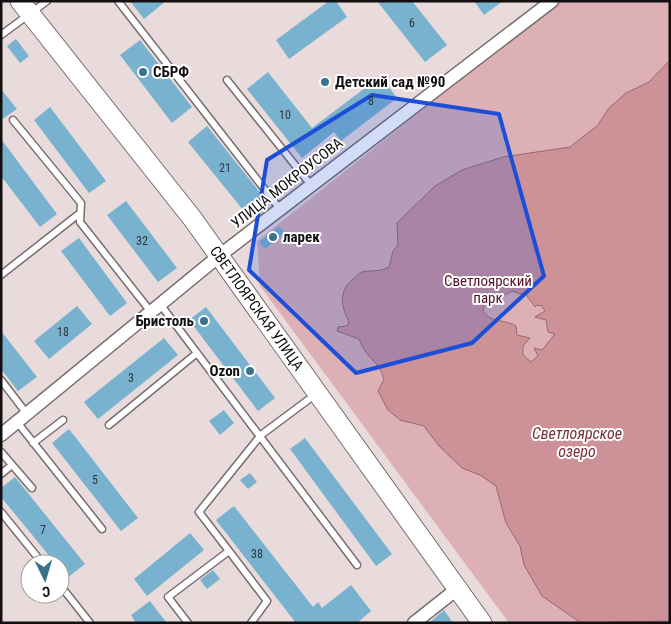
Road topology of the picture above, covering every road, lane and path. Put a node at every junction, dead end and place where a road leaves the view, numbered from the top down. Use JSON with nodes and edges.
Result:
{"nodes":[{"id":1,"x":47,"y":1,"type":"edge"},
{"id":2,"x":118,"y":1,"type":"edge"},
{"id":3,"x":552,"y":1,"type":"edge"},
{"id":4,"x":25,"y":7,"type":"edge"},
{"id":5,"x":1,"y":35,"type":"edge"},
{"id":6,"x":227,"y":80,"type":"dead end"},
{"id":7,"x":13,"y":120,"type":"dead end"},
{"id":8,"x":311,"y":186,"type":"junction"},
{"id":9,"x":280,"y":209,"type":"junction"},
{"id":10,"x":80,"y":213,"type":"junction"},
{"id":11,"x":219,"y":256,"type":"junction"},
{"id":12,"x":1,"y":275,"type":"edge"},
{"id":13,"x":156,"y":308,"type":"junction"},
{"id":14,"x":198,"y":353,"type":"junction"},
{"id":15,"x":1,"y":380,"type":"edge"},
{"id":16,"x":317,"y":394,"type":"junction"},
{"id":17,"x":27,"y":414,"type":"junction"},
{"id":18,"x":64,"y":420,"type":"dead end"},
{"id":19,"x":17,"y":422,"type":"junction"},
{"id":20,"x":109,"y":425,"type":"dead end"},
{"id":21,"x":1,"y":435,"type":"edge"},
{"id":22,"x":261,"y":435,"type":"junction"},
{"id":23,"x":34,"y":443,"type":"junction"},
{"id":24,"x":1,"y":452,"type":"edge"},
{"id":25,"x":12,"y":465,"type":"junction"},
{"id":26,"x":1,"y":474,"type":"edge"},
{"id":27,"x":32,"y":488,"type":"dead end"},
{"id":28,"x":1,"y":512,"type":"edge"},
{"id":29,"x":102,"y":529,"type":"dead end"},
{"id":30,"x":228,"y":550,"type":"junction"},
{"id":31,"x":35,"y":554,"type":"edge"},
{"id":32,"x":357,"y":565,"type":"dead end"},
{"id":33,"x":457,"y":589,"type":"junction"},
{"id":34,"x":70,"y":598,"type":"edge"},
{"id":35,"x":90,"y":623,"type":"edge"},
{"id":36,"x":188,"y":623,"type":"edge"},
{"id":37,"x":250,"y":623,"type":"edge"},
{"id":38,"x":414,"y":623,"type":"edge"},
{"id":39,"x":482,"y":623,"type":"edge"}],
"edges":[{"from":1,"to":4,"type":"lane"},
{"from":2,"to":9,"type":"lane"},
{"from":3,"to":8,"type":"street","name":"УЛИЦА МОКРОУСОВА"},
{"from":4,"to":5,"type":"lane"},
{"from":4,"to":11,"type":"main road","name":"СВЕТЛОЯРСКАЯ УЛИЦА"},
{"from":6,"to":8,"type":"lane"},
{"from":7,"to":10,"type":"lane"},
{"from":8,"to":9,"type":"street","name":"УЛИЦА МОКРОУСОВА"},
{"from":9,"to":11,"type":"street","name":"УЛИЦА МОКРОУСОВА"},
{"from":10,"to":12,"type":"lane"},
{"from":10,"to":13,"type":"lane"},
{"from":11,"to":13,"type":"street","name":"УЛИЦА МОКРОУСОВА"},
{"from":11,"to":16,"type":"main road","name":"СВЕТЛОЯРСКАЯ УЛИЦА"},
{"from":13,"to":14,"type":"lane"},
{"from":13,"to":17,"type":"street","name":"УЛИЦА МОКРОУСОВА"},
{"from":14,"to":20,"type":"lane"},
{"from":14,"to":22,"type":"lane"},
{"from":15,"to":17,"type":"lane"},
{"from":16,"to":22,"type":"lane"},
{"from":16,"to":33,"type":"main road","name":"СВЕТЛОЯРСКАЯ УЛИЦА"},
{"from":17,"to":19,"type":"street","name":"УЛИЦА МОКРОУСОВА"},
{"from":18,"to":23,"type":"lane"},
{"from":19,"to":21,"type":"street","name":"УЛИЦА МОКРОУСОВА"},
{"from":19,"to":23,"type":"lane"},
{"from":22,"to":30,"type":"lane"},
{"from":22,"to":32,"type":"lane"},
{"from":23,"to":29,"type":"lane"},
{"from":24,"to":25,"type":"lane"},
{"from":25,"to":26,"type":"lane"},
{"from":25,"to":27,"type":"lane"},
{"from":28,"to":31,"type":"lane"},
{"from":30,"to":36,"type":"lane"},
{"from":30,"to":37,"type":"lane"},
{"from":33,"to":38,"type":"street"},
{"from":33,"to":39,"type":"main road","name":"СВЕТЛОЯРСКАЯ УЛИЦА"},
{"from":34,"to":35,"type":"lane"}]}
